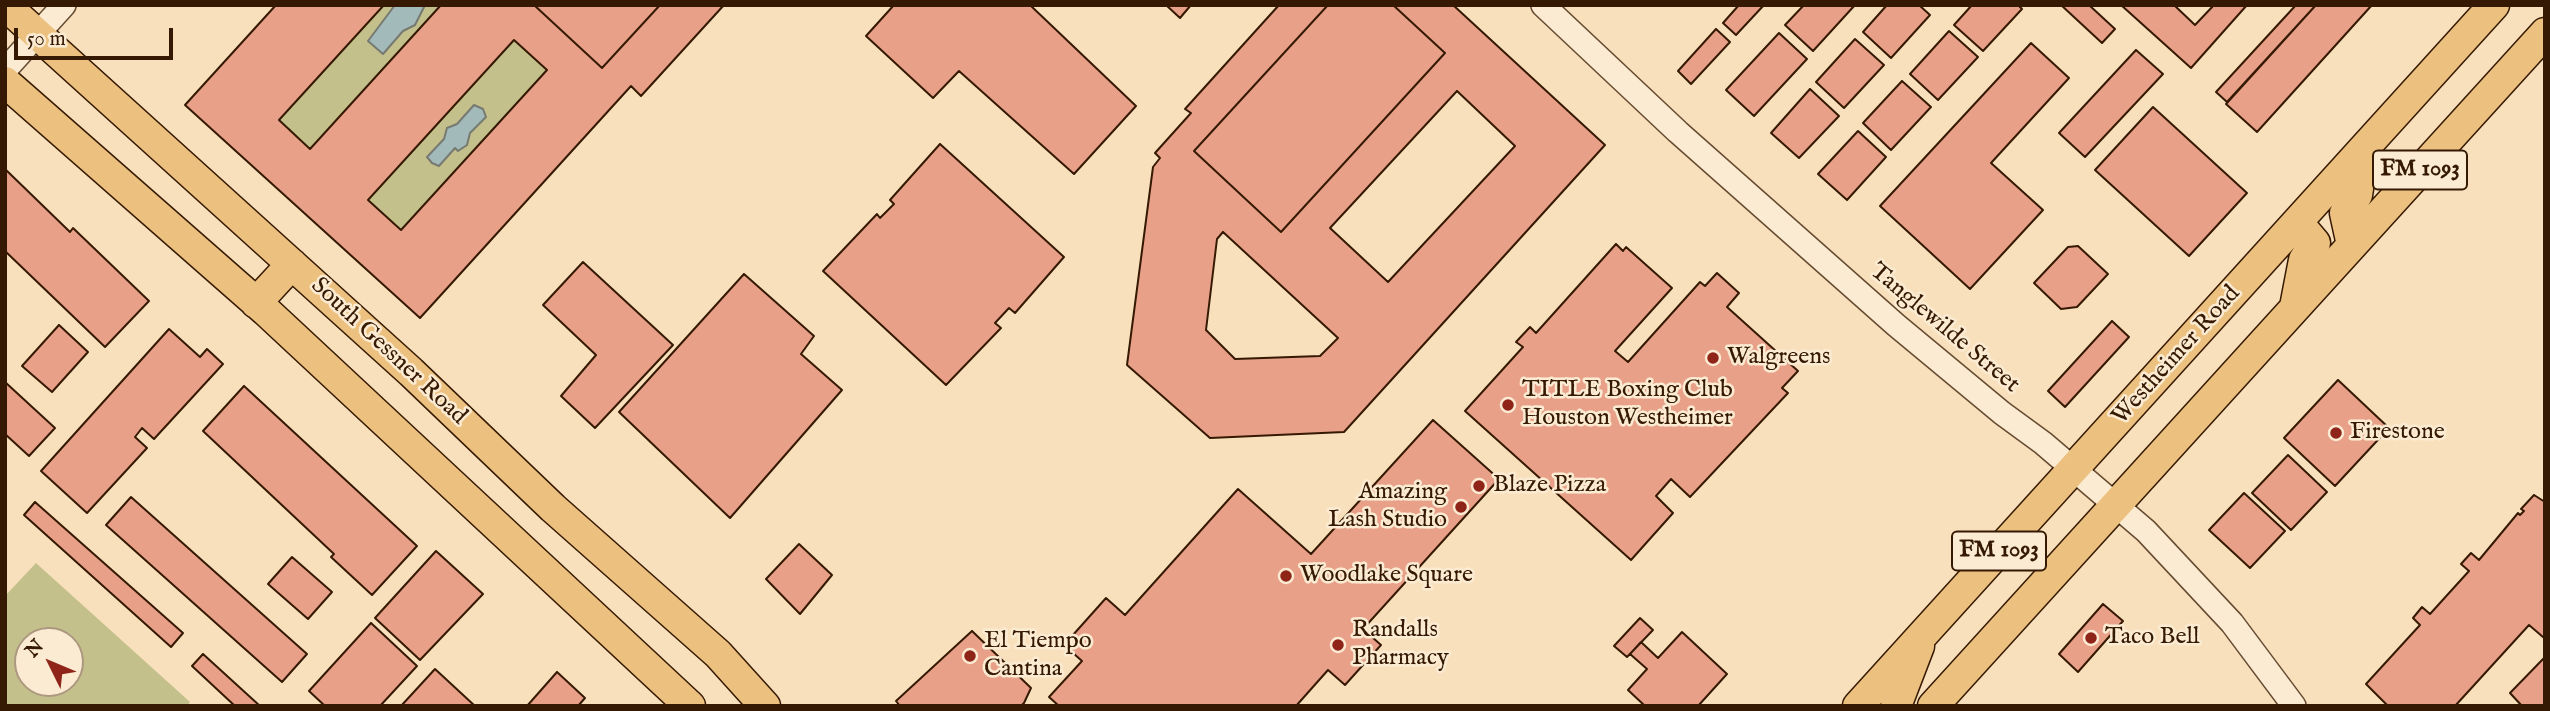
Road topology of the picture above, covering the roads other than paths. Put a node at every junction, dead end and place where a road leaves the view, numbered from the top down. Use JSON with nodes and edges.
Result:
{"nodes":[{"id":1,"x":5,"y":5,"type":"edge"},
{"id":2,"x":64,"y":5,"type":"edge"},
{"id":3,"x":1543,"y":5,"type":"edge"},
{"id":4,"x":2494,"y":5,"type":"edge"},
{"id":5,"x":2545,"y":33,"type":"edge"},
{"id":6,"x":37,"y":34,"type":"junction"},
{"id":7,"x":5,"y":70,"type":"edge"},
{"id":8,"x":5,"y":82,"type":"edge"},
{"id":9,"x":2364,"y":149,"type":"junction"},
{"id":10,"x":2298,"y":223,"type":"junction"},
{"id":11,"x":2352,"y":245,"type":"junction"},
{"id":12,"x":292,"y":264,"type":"junction"},
{"id":13,"x":257,"y":303,"type":"junction"},
{"id":14,"x":2295,"y":307,"type":"junction"},
{"id":15,"x":2074,"y":469,"type":"junction"},
{"id":16,"x":2115,"y":504,"type":"junction"},
{"id":17,"x":1924,"y":632,"type":"junction"},
{"id":18,"x":690,"y":706,"type":"edge"},
{"id":19,"x":765,"y":706,"type":"edge"},
{"id":20,"x":1858,"y":706,"type":"edge"},
{"id":21,"x":1896,"y":706,"type":"edge"},
{"id":22,"x":1933,"y":706,"type":"edge"},
{"id":23,"x":2294,"y":706,"type":"edge"}],
"edges":[{"from":1,"to":6,"type":"main road","name":"South Gessner Road"},
{"from":2,"to":6,"type":"street"},
{"from":3,"to":15,"type":"street","name":"Tanglewilde Street"},
{"from":4,"to":9,"type":"main road","name":"Westheimer Road","number":"FM 1093"},
{"from":5,"to":11,"type":"main road","number":"FM 1093"},
{"from":6,"to":7,"type":"street"},
{"from":6,"to":12,"type":"main road","name":"South Gessner Road"},
{"from":8,"to":13,"type":"main road"},
{"from":9,"to":10,"type":"main road","name":"Westheimer Road","number":"FM 1093"},
{"from":9,"to":11,"type":"main road"},
{"from":10,"to":14,"type":"main road"},
{"from":10,"to":15,"type":"main road","name":"Westheimer Road","number":"FM 1093"},
{"from":11,"to":14,"type":"main road","number":"FM 1093"},
{"from":12,"to":13,"type":"main road"},
{"from":12,"to":19,"type":"main road","name":"South Gessner Road"},
{"from":13,"to":18,"type":"main road"},
{"from":14,"to":16,"type":"main road","number":"FM 1093"},
{"from":15,"to":16,"type":"street","name":"Tanglewilde Street"},
{"from":15,"to":17,"type":"main road","name":"Westheimer Road","number":"FM 1093"},
{"from":16,"to":22,"type":"main road","number":"FM 1093"},
{"from":16,"to":23,"type":"street","name":"Tanglewilde Street"},
{"from":17,"to":20,"type":"main road","name":"Westheimer Road","number":"FM 1093"},
{"from":17,"to":21,"type":"main road"}]}
